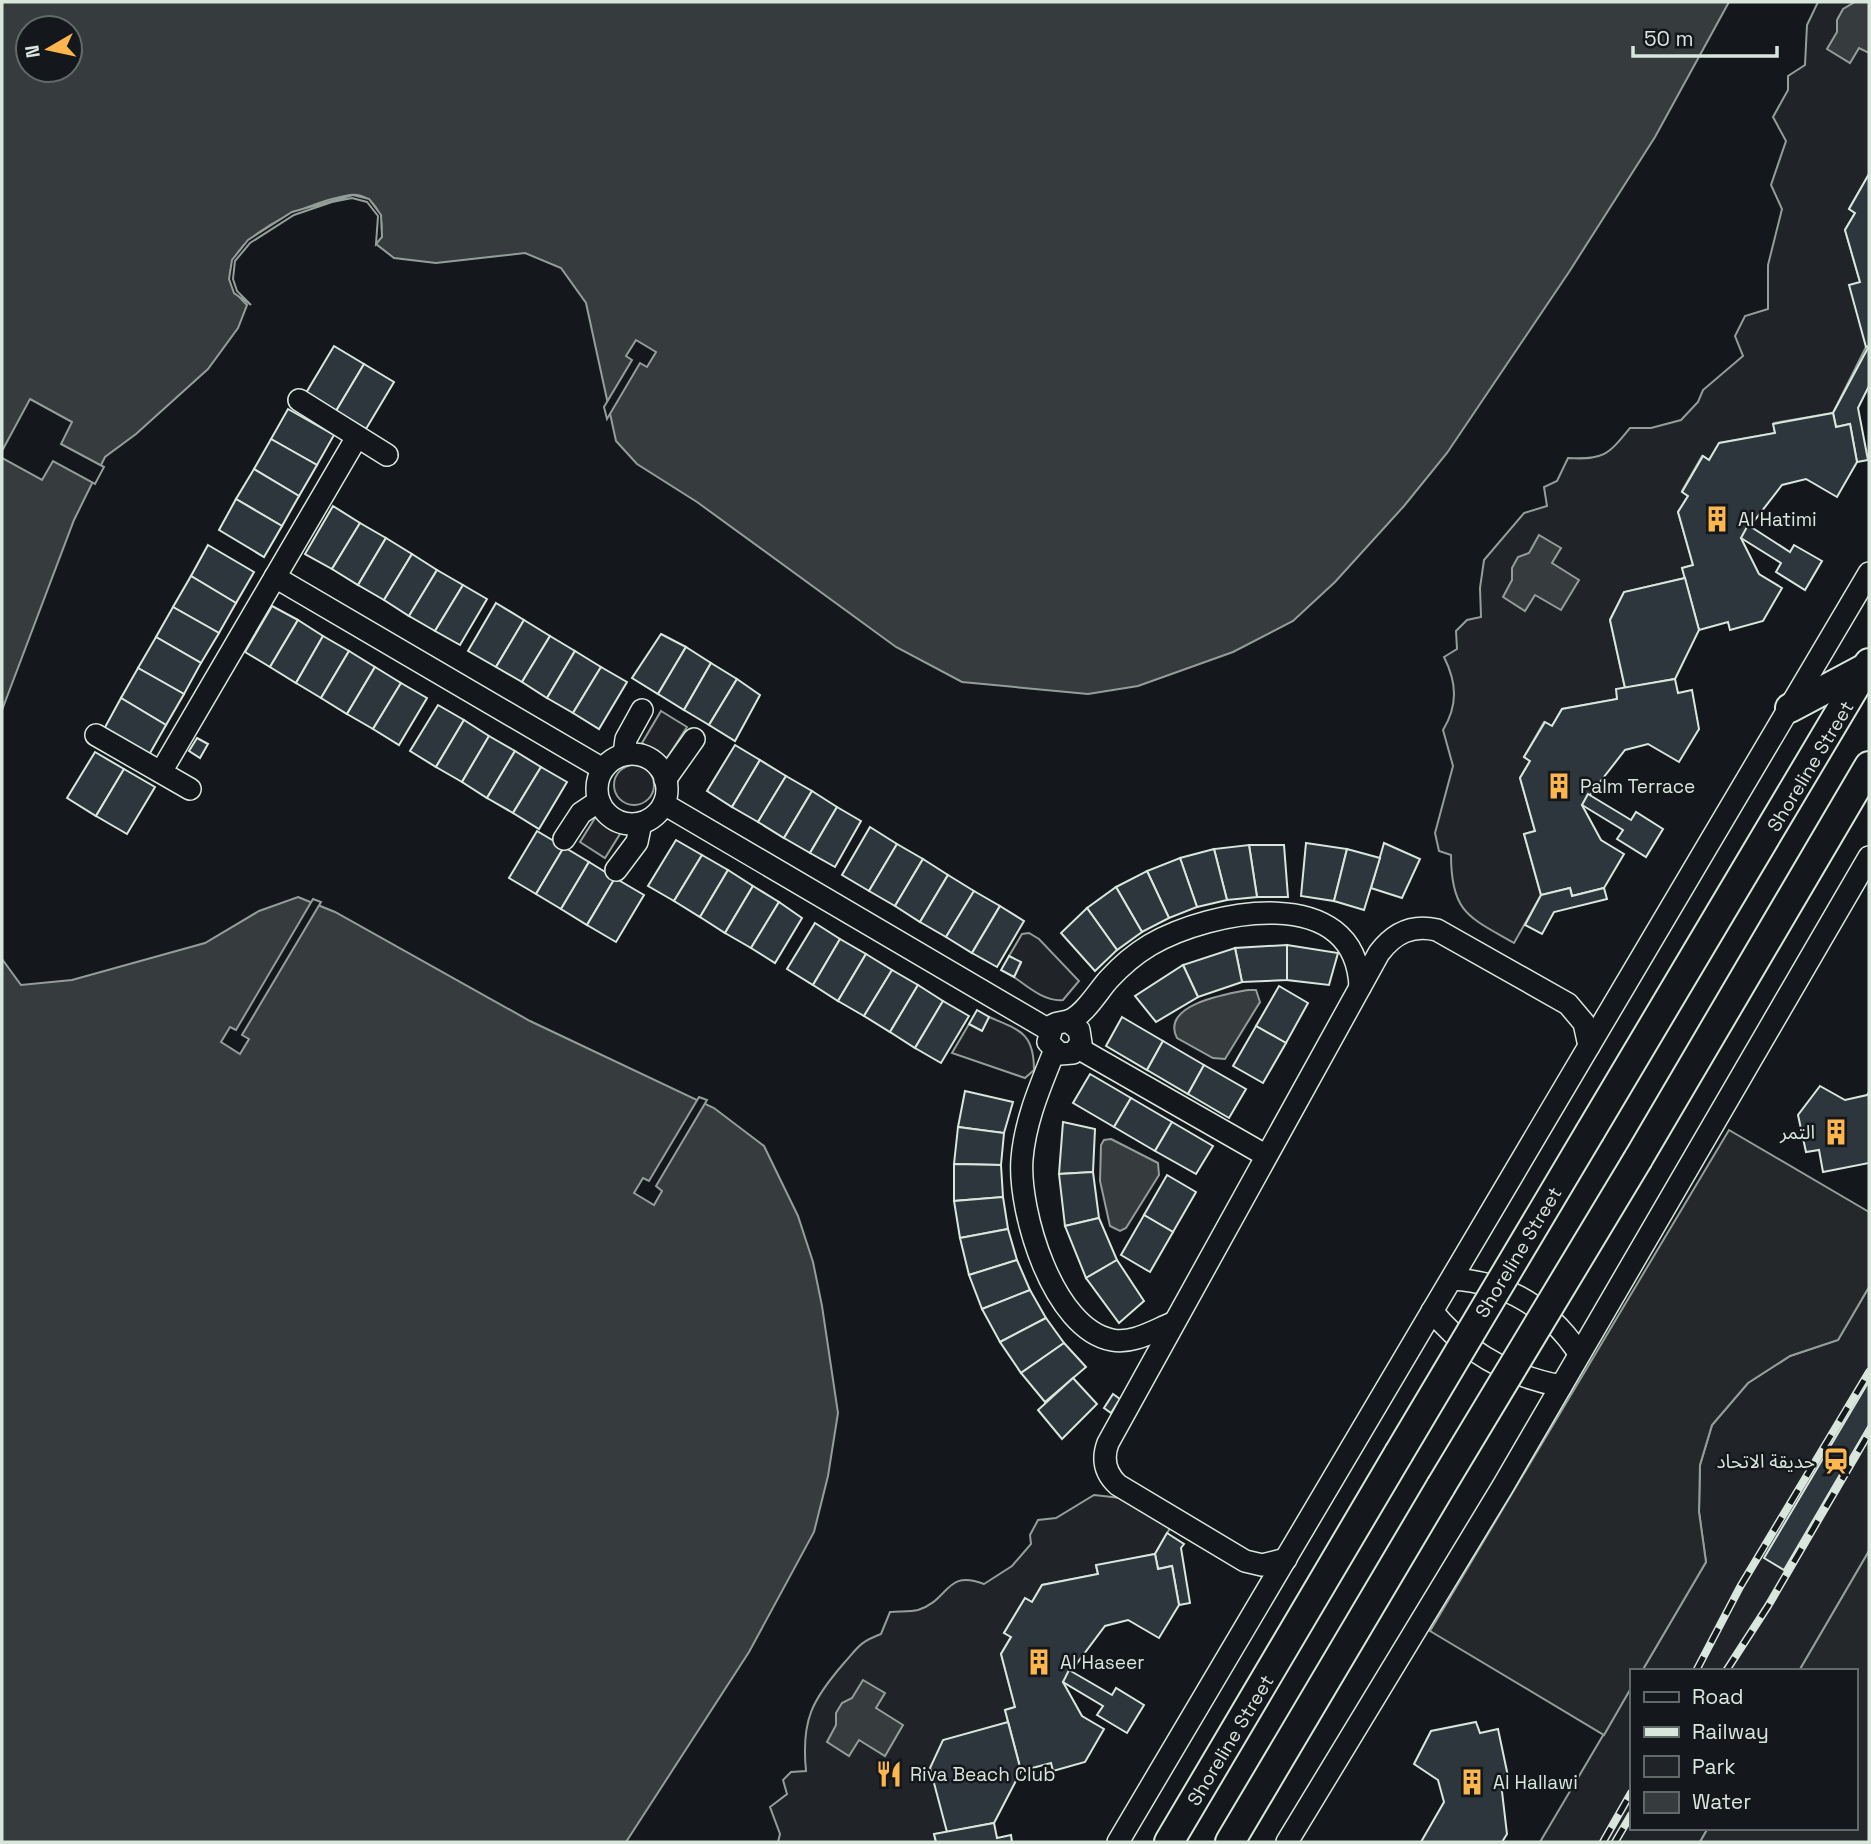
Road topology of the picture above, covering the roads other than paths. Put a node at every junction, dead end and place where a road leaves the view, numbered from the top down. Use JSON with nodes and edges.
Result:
{"nodes":[{"id":1,"x":299,"y":400,"type":"dead end"},
{"id":2,"x":357,"y":437,"type":"junction"},
{"id":3,"x":387,"y":456,"type":"dead end"},
{"id":4,"x":1869,"y":573,"type":"edge"},
{"id":5,"x":275,"y":577,"type":"junction"},
{"id":6,"x":1868,"y":665,"type":"edge"},
{"id":7,"x":1790,"y":708,"type":"junction"},
{"id":8,"x":642,"y":710,"type":"dead end"},
{"id":9,"x":96,"y":735,"type":"dead end"},
{"id":10,"x":694,"y":739,"type":"dead end"},
{"id":11,"x":624,"y":754,"type":"junction"},
{"id":12,"x":1869,"y":766,"type":"edge"},
{"id":13,"x":603,"y":769,"type":"junction"},
{"id":14,"x":161,"y":772,"type":"junction"},
{"id":15,"x":665,"y":780,"type":"junction"},
{"id":16,"x":190,"y":789,"type":"dead end"},
{"id":17,"x":598,"y":801,"type":"junction"},
{"id":18,"x":664,"y":804,"type":"junction"},
{"id":19,"x":641,"y":823,"type":"junction"},
{"id":20,"x":564,"y":839,"type":"dead end"},
{"id":21,"x":1869,"y":857,"type":"edge"},
{"id":22,"x":616,"y":870,"type":"dead end"},
{"id":23,"x":1360,"y":987,"type":"junction"},
{"id":24,"x":1058,"y":1026,"type":"junction"},
{"id":25,"x":1590,"y":1046,"type":"junction"},
{"id":26,"x":1078,"y":1048,"type":"junction"},
{"id":27,"x":1054,"y":1052,"type":"junction"},
{"id":28,"x":1265,"y":1155,"type":"junction"},
{"id":29,"x":1452,"y":1279,"type":"junction"},
{"id":30,"x":1432,"y":1311,"type":"junction"},
{"id":31,"x":1173,"y":1323,"type":"junction"},
{"id":32,"x":1579,"y":1353,"type":"junction"},
{"id":33,"x":1561,"y":1386,"type":"junction"},
{"id":34,"x":1286,"y":1559,"type":"junction"},
{"id":35,"x":1231,"y":1841,"type":"edge"},
{"id":36,"x":1118,"y":1842,"type":"edge"},
{"id":37,"x":1169,"y":1842,"type":"edge"},
{"id":38,"x":1287,"y":1842,"type":"edge"}],
"edges":[{"from":1,"to":2,"type":"street"},
{"from":2,"to":3,"type":"street"},
{"from":2,"to":5,"type":"street"},
{"from":4,"to":7,"type":"street"},
{"from":5,"to":13,"type":"street"},
{"from":5,"to":14,"type":"street"},
{"from":6,"to":7,"type":"main road"},
{"from":6,"to":37,"type":"main road","name":"Shoreline Street","bridge":true},
{"from":7,"to":25,"type":"street"},
{"from":8,"to":11,"type":"street"},
{"from":9,"to":14,"type":"street"},
{"from":10,"to":15,"type":"street"},
{"from":11,"to":13,"type":"street"},
{"from":11,"to":15,"type":"street"},
{"from":12,"to":35,"type":"main road","bridge":true},
{"from":13,"to":17,"type":"street"},
{"from":14,"to":16,"type":"street"},
{"from":15,"to":18,"type":"street"},
{"from":17,"to":19,"type":"street"},
{"from":17,"to":20,"type":"street"},
{"from":18,"to":19,"type":"street"},
{"from":18,"to":24,"type":"street"},
{"from":19,"to":22,"type":"street"},
{"from":21,"to":32,"type":"street"},
{"from":23,"to":24,"type":"street"},
{"from":23,"to":25,"type":"street"},
{"from":23,"to":28,"type":"street"},
{"from":24,"to":26,"type":"street"},
{"from":24,"to":27,"type":"street"},
{"from":25,"to":29,"type":"street"},
{"from":26,"to":27,"type":"street"},
{"from":26,"to":28,"type":"street"},
{"from":27,"to":31,"type":"street"},
{"from":28,"to":31,"type":"street"},
{"from":29,"to":30,"type":"street"},
{"from":29,"to":32,"type":"street"},
{"from":30,"to":33,"type":"street"},
{"from":30,"to":34,"type":"street"},
{"from":31,"to":34,"type":"street"},
{"from":32,"to":33,"type":"street"},
{"from":33,"to":38,"type":"street"},
{"from":34,"to":36,"type":"street"}]}
